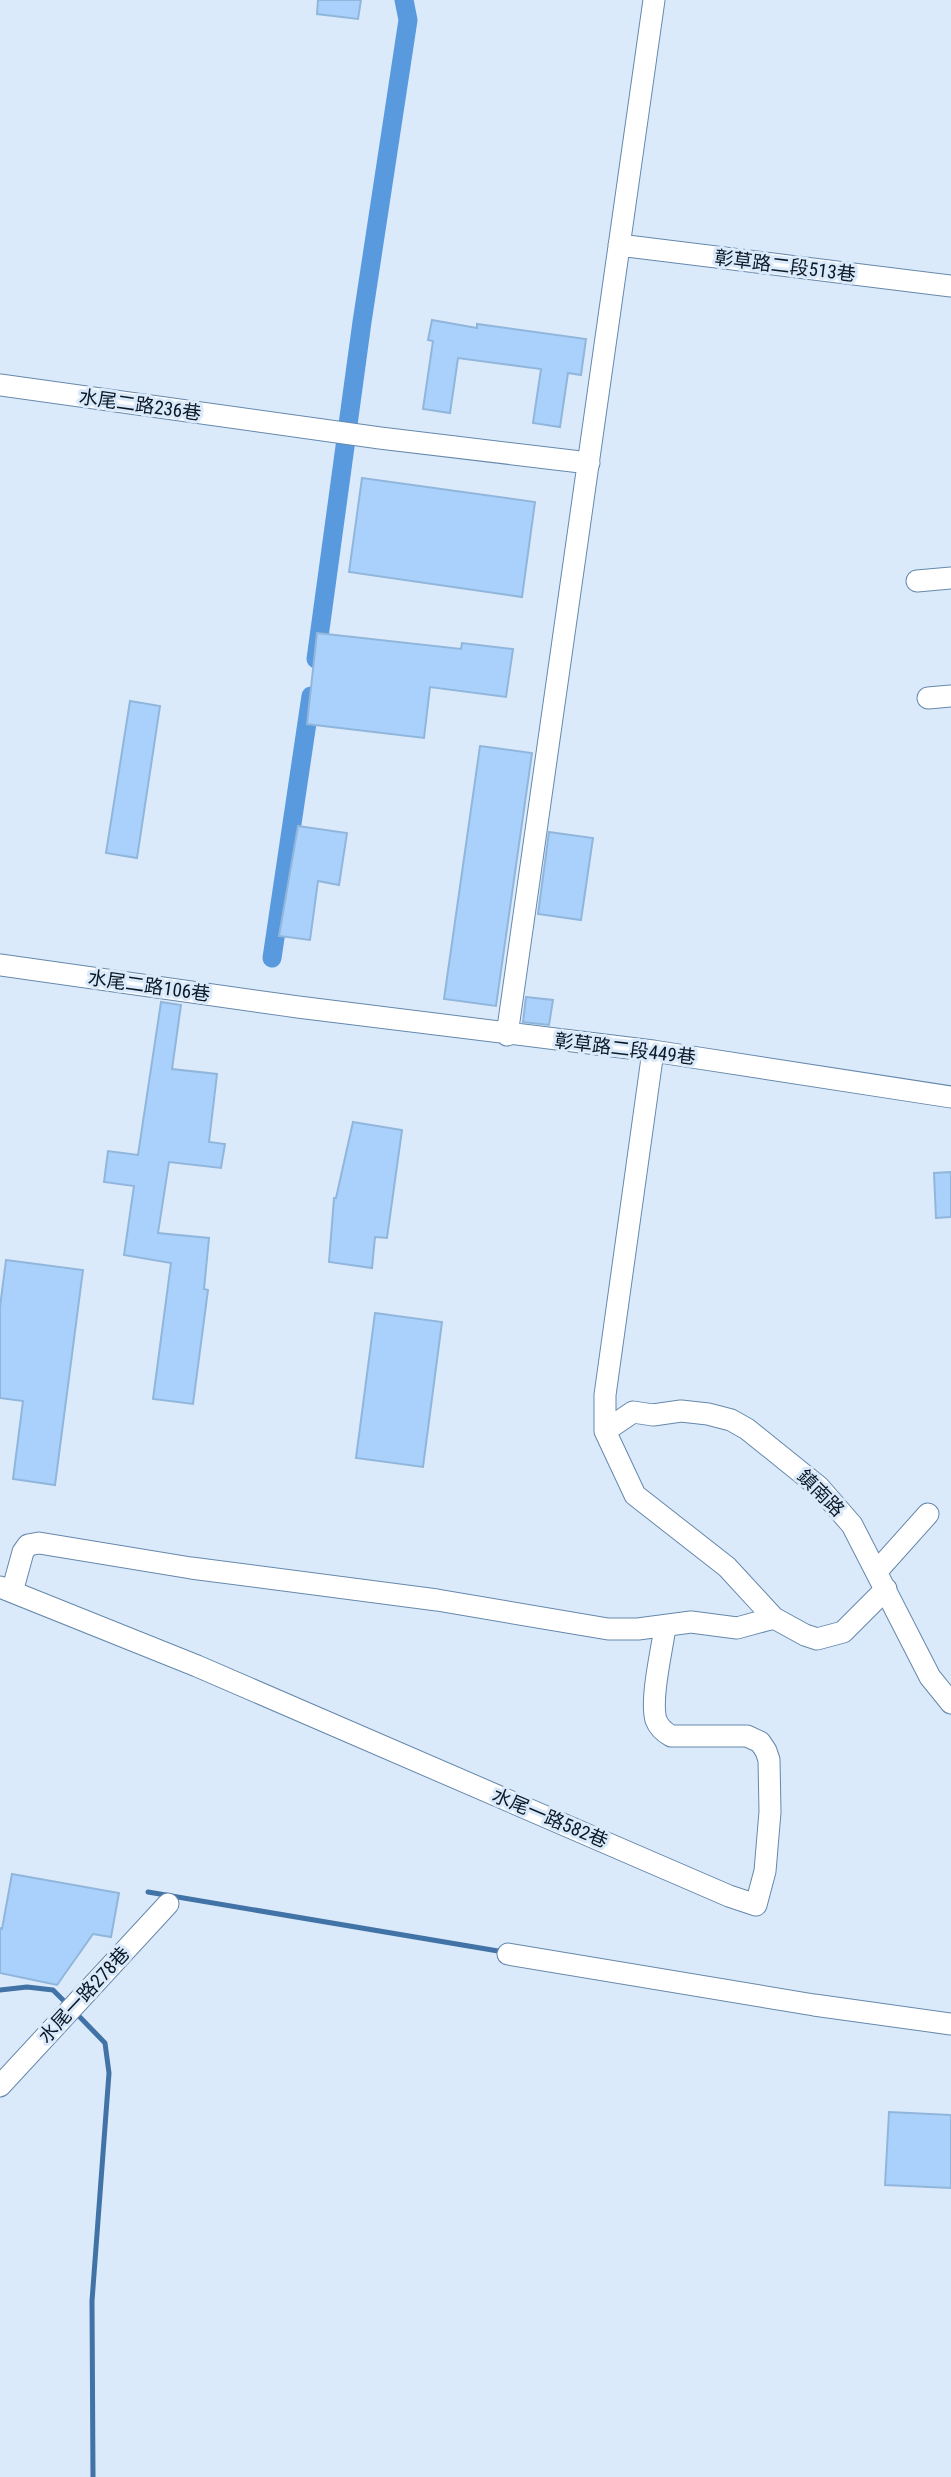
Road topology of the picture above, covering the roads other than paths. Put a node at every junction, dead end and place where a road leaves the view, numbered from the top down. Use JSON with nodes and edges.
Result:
{"nodes":[{"id":1,"x":654,"y":0,"type":"edge"},
{"id":2,"x":619,"y":245,"type":"junction"},
{"id":3,"x":951,"y":286,"type":"edge"},
{"id":4,"x":0,"y":385,"type":"edge"},
{"id":5,"x":589,"y":463,"type":"junction"},
{"id":6,"x":951,"y":578,"type":"edge"},
{"id":7,"x":916,"y":581,"type":"dead end"},
{"id":8,"x":951,"y":696,"type":"edge"},
{"id":9,"x":928,"y":698,"type":"dead end"},
{"id":10,"x":0,"y":965,"type":"edge"},
{"id":11,"x":298,"y":1007,"type":"joint"},
{"id":12,"x":508,"y":1035,"type":"junction"},
{"id":13,"x":653,"y":1051,"type":"junction"},
{"id":14,"x":951,"y":1097,"type":"edge"},
{"id":15,"x":605,"y":1431,"type":"junction"},
{"id":16,"x":928,"y":1514,"type":"dead end"},
{"id":17,"x":882,"y":1580,"type":"junction"},
{"id":18,"x":6,"y":1589,"type":"edge"},
{"id":19,"x":775,"y":1618,"type":"junction"},
{"id":20,"x":665,"y":1627,"type":"junction"},
{"id":21,"x":951,"y":1703,"type":"edge"},
{"id":22,"x":168,"y":1904,"type":"dead end"},
{"id":23,"x":508,"y":1954,"type":"dead end"},
{"id":24,"x":951,"y":2024,"type":"edge"},
{"id":25,"x":0,"y":2086,"type":"edge"}],
"edges":[{"from":1,"to":2,"type":"lane"},
{"from":2,"to":3,"type":"lane","name":"彰草路二段513巷"},
{"from":2,"to":5,"type":"lane"},
{"from":4,"to":5,"type":"lane","name":"水尾二路236巷"},
{"from":5,"to":12,"type":"lane"},
{"from":6,"to":7,"type":"lane"},
{"from":8,"to":9,"type":"lane"},
{"from":10,"to":11,"type":"lane","name":"水尾二路106巷"},
{"from":11,"to":12,"type":"lane","name":"彰草路二段449巷"},
{"from":12,"to":13,"type":"lane","name":"彰草路二段449巷"},
{"from":13,"to":14,"type":"lane","name":"彰草路二段449巷"},
{"from":13,"to":15,"type":"lane"},
{"from":15,"to":17,"type":"lane","name":"鎮南路"},
{"from":15,"to":19,"type":"lane"},
{"from":16,"to":17,"type":"lane"},
{"from":17,"to":19,"type":"lane"},
{"from":17,"to":21,"type":"lane","name":"鎮南路"},
{"from":18,"to":20,"type":"lane"},
{"from":18,"to":20,"type":"lane","name":"水尾一路582巷"},
{"from":19,"to":20,"type":"lane"},
{"from":22,"to":25,"type":"lane","name":"水尾一路278巷"},
{"from":23,"to":24,"type":"lane"}]}
